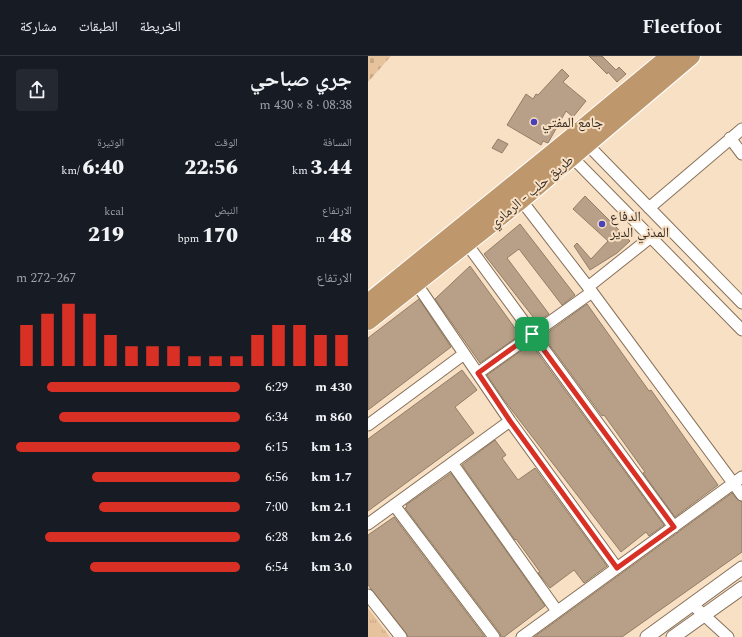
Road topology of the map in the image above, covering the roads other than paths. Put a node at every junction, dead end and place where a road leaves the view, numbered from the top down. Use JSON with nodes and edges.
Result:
{"nodes":[{"id":1,"x":670,"y":56,"type":"edge"},
{"id":2,"x":691,"y":56,"type":"edge"},
{"id":3,"x":742,"y":128,"type":"edge"},
{"id":4,"x":730,"y":138,"type":"junction"},
{"id":5,"x":581,"y":139,"type":"junction"},
{"id":6,"x":566,"y":152,"type":"junction"},
{"id":7,"x":742,"y":154,"type":"edge"},
{"id":8,"x":521,"y":200,"type":"junction"},
{"id":9,"x":649,"y":208,"type":"junction"},
{"id":10,"x":651,"y":238,"type":"junction"},
{"id":11,"x":467,"y":244,"type":"junction"},
{"id":12,"x":416,"y":283,"type":"junction"},
{"id":13,"x":590,"y":290,"type":"junction"},
{"id":14,"x":368,"y":303,"type":"edge"},
{"id":15,"x":742,"y":303,"type":"edge"},
{"id":16,"x":368,"y":321,"type":"edge"},
{"id":17,"x":742,"y":330,"type":"edge"},
{"id":18,"x":532,"y":334,"type":"junction"},
{"id":19,"x":464,"y":354,"type":"junction"},
{"id":20,"x":478,"y":373,"type":"junction"},
{"id":21,"x":510,"y":421,"type":"junction"},
{"id":22,"x":368,"y":425,"type":"edge"},
{"id":23,"x":452,"y":463,"type":"junction"},
{"id":24,"x":738,"y":480,"type":"edge"},
{"id":25,"x":742,"y":495,"type":"edge"},
{"id":26,"x":394,"y":505,"type":"junction"},
{"id":27,"x":368,"y":524,"type":"edge"},
{"id":28,"x":674,"y":527,"type":"junction"},
{"id":29,"x":617,"y":568,"type":"junction"},
{"id":30,"x":742,"y":568,"type":"edge"},
{"id":31,"x":742,"y":588,"type":"edge"},
{"id":32,"x":368,"y":595,"type":"edge"},
{"id":33,"x":693,"y":605,"type":"junction"},
{"id":34,"x":557,"y":611,"type":"junction"},
{"id":35,"x":704,"y":615,"type":"junction"},
{"id":36,"x":401,"y":637,"type":"edge"},
{"id":37,"x":494,"y":637,"type":"edge"},
{"id":38,"x":522,"y":637,"type":"edge"},
{"id":39,"x":647,"y":637,"type":"edge"},
{"id":40,"x":674,"y":637,"type":"edge"},
{"id":41,"x":728,"y":637,"type":"edge"}],
"edges":[{"from":1,"to":5,"type":"highway","name":"طريق حلب - الرمادي"},
{"from":2,"to":5,"type":"highway","name":"طريق حلب - الرمادي"},
{"from":3,"to":4,"type":"street"},
{"from":4,"to":7,"type":"street"},
{"from":4,"to":9,"type":"street"},
{"from":5,"to":6,"type":"highway","name":"طريق حلب - الرمادي"},
{"from":5,"to":9,"type":"street"},
{"from":6,"to":8,"type":"highway","name":"طريق حلب - الرمادي"},
{"from":6,"to":10,"type":"street"},
{"from":6,"to":14,"type":"highway","name":"طريق حلب - الرمادي"},
{"from":8,"to":11,"type":"highway","name":"طريق حلب - الرمادي"},
{"from":8,"to":13,"type":"street"},
{"from":9,"to":15,"type":"street"},
{"from":10,"to":13,"type":"street"},
{"from":10,"to":17,"type":"street"},
{"from":11,"to":12,"type":"highway","name":"طريق حلب - الرمادي"},
{"from":11,"to":18,"type":"street"},
{"from":12,"to":16,"type":"highway","name":"طريق حلب - الرمادي"},
{"from":12,"to":19,"type":"street"},
{"from":13,"to":18,"type":"street"},
{"from":13,"to":24,"type":"street"},
{"from":18,"to":20,"type":"street"},
{"from":18,"to":28,"type":"street"},
{"from":19,"to":20,"type":"street"},
{"from":19,"to":22,"type":"street"},
{"from":20,"to":21,"type":"street"},
{"from":21,"to":23,"type":"street"},
{"from":21,"to":29,"type":"street"},
{"from":23,"to":26,"type":"street"},
{"from":23,"to":34,"type":"street"},
{"from":24,"to":25,"type":"street"},
{"from":24,"to":28,"type":"street"},
{"from":26,"to":27,"type":"street"},
{"from":26,"to":37,"type":"street"},
{"from":28,"to":29,"type":"street"},
{"from":29,"to":34,"type":"street"},
{"from":30,"to":33,"type":"street"},
{"from":31,"to":35,"type":"street"},
{"from":32,"to":36,"type":"street"},
{"from":33,"to":35,"type":"street"},
{"from":33,"to":39,"type":"street"},
{"from":34,"to":38,"type":"street"},
{"from":35,"to":40,"type":"street"},
{"from":35,"to":41,"type":"street"}]}
